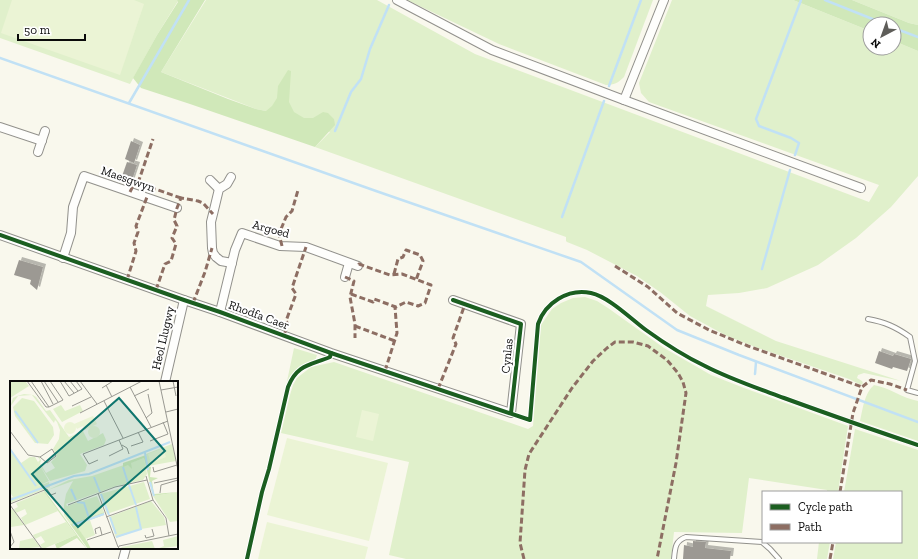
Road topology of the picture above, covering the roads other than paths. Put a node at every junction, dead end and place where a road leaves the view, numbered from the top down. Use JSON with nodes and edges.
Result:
{"nodes":[{"id":1,"x":397,"y":0,"type":"edge"},
{"id":2,"x":664,"y":0,"type":"edge"},
{"id":3,"x":624,"y":100,"type":"junction"},
{"id":4,"x":0,"y":127,"type":"edge"},
{"id":5,"x":45,"y":131,"type":"dead end"},
{"id":6,"x":42,"y":141,"type":"junction"},
{"id":7,"x":38,"y":152,"type":"dead end"},
{"id":8,"x":231,"y":177,"type":"dead end"},
{"id":9,"x":210,"y":180,"type":"dead end"},
{"id":10,"x":862,"y":188,"type":"dead end"},
{"id":11,"x":219,"y":189,"type":"junction"},
{"id":12,"x":177,"y":208,"type":"dead end"},
{"id":13,"x":0,"y":235,"type":"edge"},
{"id":14,"x":64,"y":258,"type":"junction"},
{"id":15,"x":232,"y":263,"type":"junction"},
{"id":16,"x":349,"y":263,"type":"junction"},
{"id":17,"x":358,"y":266,"type":"dead end"},
{"id":18,"x":345,"y":277,"type":"dead end"},
{"id":19,"x":184,"y":300,"type":"junction"},
{"id":20,"x":453,"y":300,"type":"dead end"},
{"id":21,"x":220,"y":312,"type":"junction"},
{"id":22,"x":868,"y":319,"type":"dead end"},
{"id":23,"x":165,"y":381,"type":"edge"},
{"id":24,"x":918,"y":394,"type":"edge"},
{"id":25,"x":512,"y":413,"type":"joint"},
{"id":26,"x":762,"y":542,"type":"edge"},
{"id":27,"x":763,"y":543,"type":"edge"},
{"id":28,"x":126,"y":549,"type":"edge"},
{"id":29,"x":124,"y":559,"type":"edge"},
{"id":30,"x":674,"y":559,"type":"edge"},
{"id":31,"x":779,"y":559,"type":"edge"}],
"edges":[{"from":1,"to":3,"type":"street"},
{"from":2,"to":3,"type":"street"},
{"from":3,"to":10,"type":"street"},
{"from":4,"to":6,"type":"street"},
{"from":5,"to":6,"type":"street"},
{"from":6,"to":7,"type":"street"},
{"from":8,"to":11,"type":"street"},
{"from":9,"to":11,"type":"street"},
{"from":11,"to":15,"type":"street"},
{"from":12,"to":14,"type":"street","name":"Maesgwyn"},
{"from":13,"to":14,"type":"street","name":"Rhodfa Caer"},
{"from":14,"to":19,"type":"street","name":"Rhodfa Caer"},
{"from":15,"to":16,"type":"street","name":"Argoed"},
{"from":15,"to":21,"type":"street","name":"Argoed"},
{"from":16,"to":17,"type":"street","name":"Argoed"},
{"from":16,"to":18,"type":"street"},
{"from":19,"to":21,"type":"street","name":"Rhodfa Caer"},
{"from":19,"to":23,"type":"street","name":"Heol Llugwy"},
{"from":20,"to":25,"type":"street","name":"Cynlas"},
{"from":21,"to":25,"type":"street","name":"Rhodfa Caer"},
{"from":22,"to":24,"type":"lane"},
{"from":26,"to":30,"type":"lane"},
{"from":27,"to":31,"type":"lane"},
{"from":28,"to":29,"type":"street"}]}
